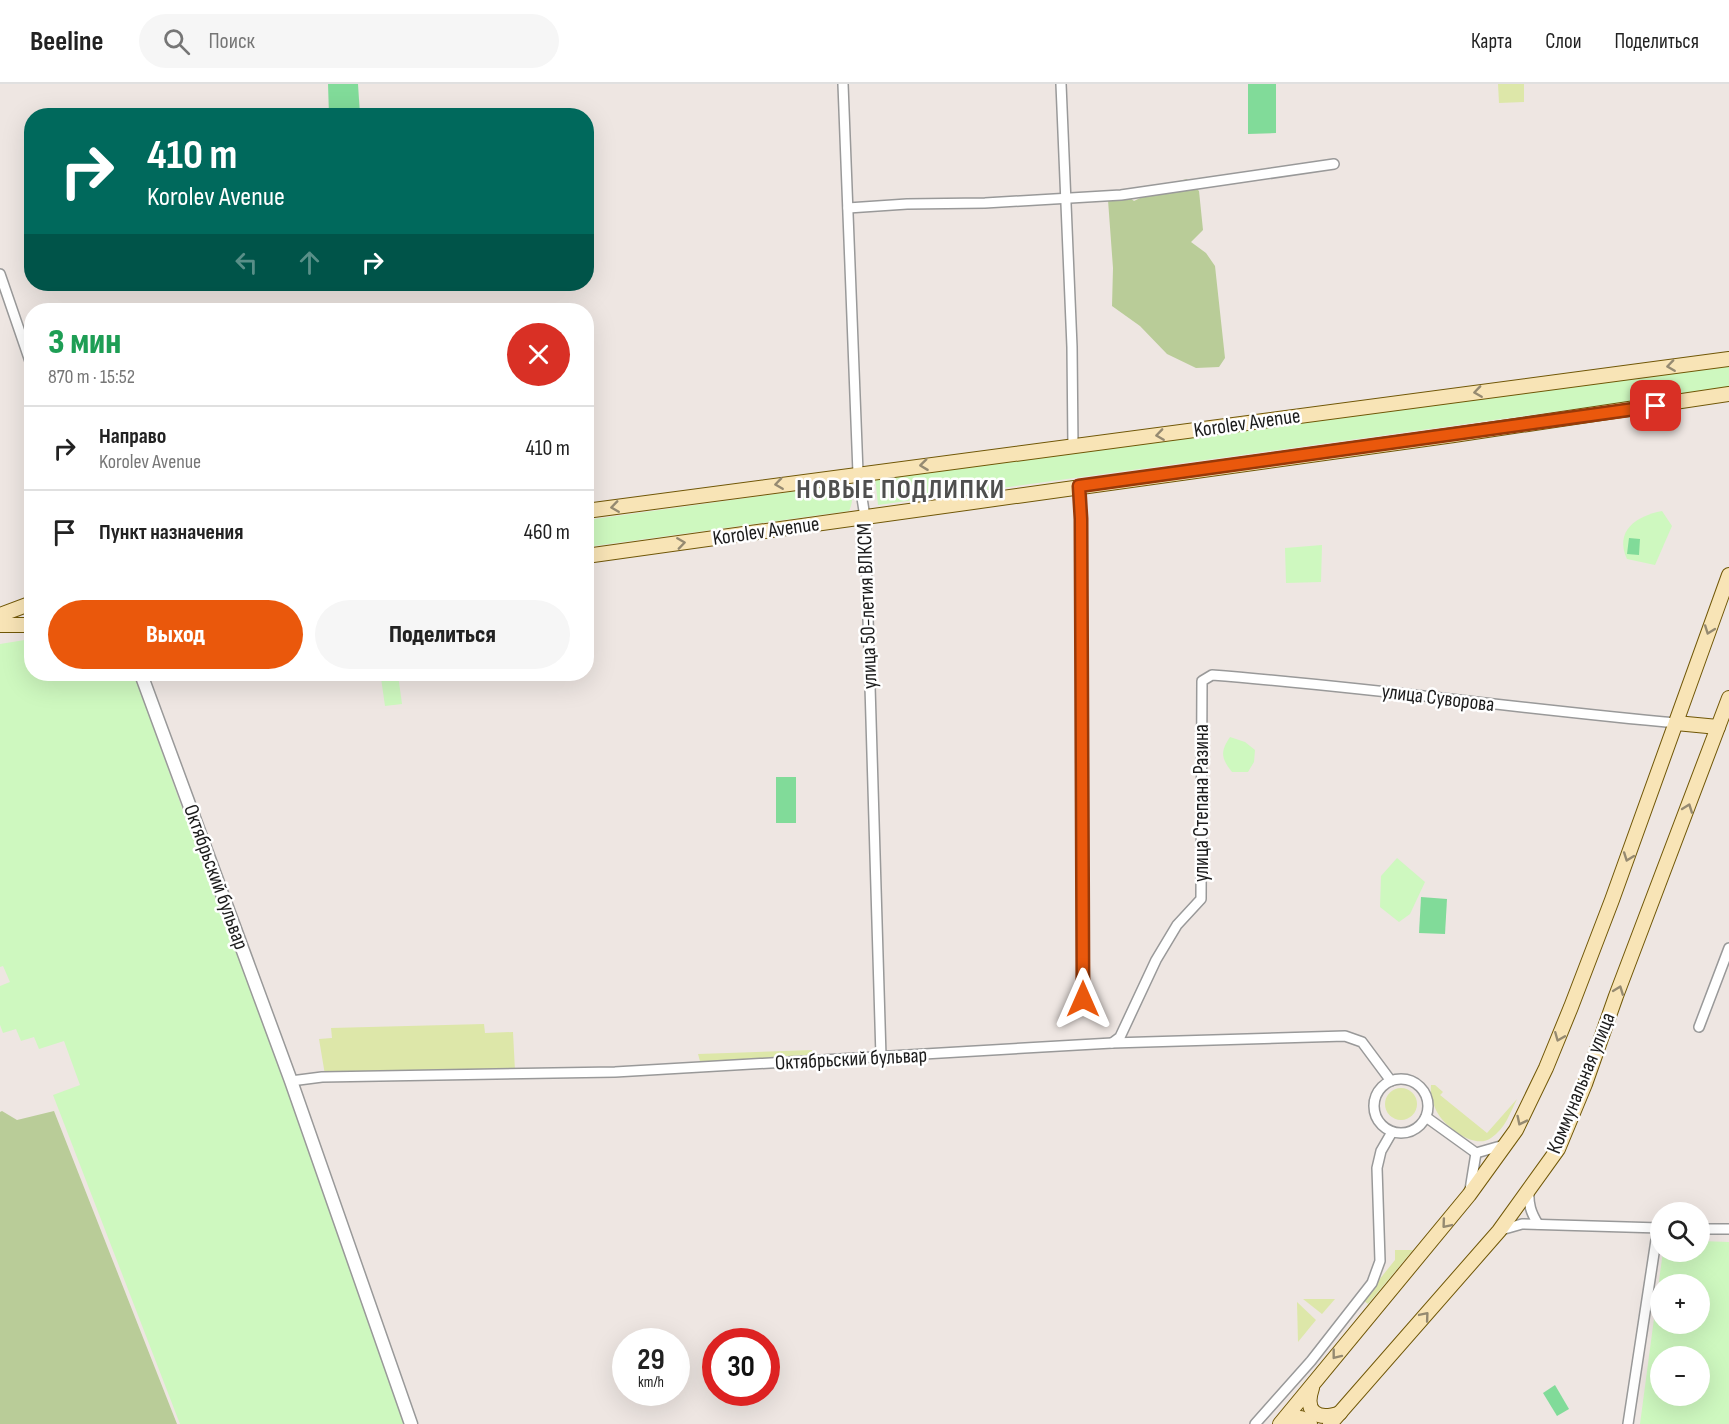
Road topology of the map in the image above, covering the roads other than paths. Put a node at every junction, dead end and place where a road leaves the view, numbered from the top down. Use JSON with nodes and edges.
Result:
{"nodes":[{"id":1,"x":843,"y":84,"type":"edge"},
{"id":2,"x":1061,"y":84,"type":"edge"},
{"id":3,"x":1334,"y":164,"type":"dead end"},
{"id":4,"x":1066,"y":198,"type":"junction"},
{"id":5,"x":848,"y":208,"type":"junction"},
{"id":6,"x":0,"y":274,"type":"edge"},
{"id":7,"x":24,"y":344,"type":"edge"},
{"id":8,"x":1729,"y":359,"type":"edge"},
{"id":9,"x":1729,"y":394,"type":"edge"},
{"id":10,"x":1073,"y":447,"type":"junction"},
{"id":11,"x":858,"y":474,"type":"junction"},
{"id":12,"x":1079,"y":486,"type":"junction"},
{"id":13,"x":594,"y":510,"type":"edge"},
{"id":14,"x":865,"y":516,"type":"junction"},
{"id":15,"x":594,"y":555,"type":"edge"},
{"id":16,"x":1729,"y":575,"type":"edge"},
{"id":17,"x":24,"y":606,"type":"edge"},
{"id":18,"x":0,"y":615,"type":"edge"},
{"id":19,"x":24,"y":624,"type":"edge"},
{"id":20,"x":0,"y":625,"type":"edge"},
{"id":21,"x":144,"y":681,"type":"edge"},
{"id":22,"x":1202,"y":681,"type":"joint"},
{"id":23,"x":1729,"y":698,"type":"edge"},
{"id":24,"x":1676,"y":723,"type":"junction"},
{"id":25,"x":1724,"y":728,"type":"edge"},
{"id":26,"x":1729,"y":948,"type":"edge"},
{"id":27,"x":1083,"y":999,"type":"dead end"},
{"id":28,"x":1699,"y":1027,"type":"dead end"},
{"id":29,"x":1112,"y":1043,"type":"junction"},
{"id":30,"x":881,"y":1057,"type":"junction"},
{"id":31,"x":291,"y":1081,"type":"junction"},
{"id":32,"x":1391,"y":1081,"type":"junction"},
{"id":33,"x":1426,"y":1118,"type":"junction"},
{"id":34,"x":1392,"y":1132,"type":"junction"},
{"id":35,"x":1507,"y":1144,"type":"junction"},
{"id":36,"x":1476,"y":1153,"type":"junction"},
{"id":37,"x":1529,"y":1190,"type":"junction"},
{"id":38,"x":1469,"y":1195,"type":"junction"},
{"id":39,"x":1538,"y":1224,"type":"junction"},
{"id":40,"x":1650,"y":1228,"type":"edge"},
{"id":41,"x":1710,"y":1229,"type":"edge"},
{"id":42,"x":1729,"y":1229,"type":"edge"},
{"id":43,"x":1499,"y":1231,"type":"junction"},
{"id":44,"x":1654,"y":1262,"type":"edge"},
{"id":45,"x":1312,"y":1386,"type":"junction"},
{"id":46,"x":1335,"y":1419,"type":"edge"},
{"id":47,"x":411,"y":1424,"type":"edge"},
{"id":48,"x":1255,"y":1424,"type":"edge"},
{"id":49,"x":1280,"y":1424,"type":"edge"},
{"id":50,"x":1310,"y":1424,"type":"edge"},
{"id":51,"x":1628,"y":1424,"type":"edge"}],
"edges":[{"from":1,"to":5,"type":"street","name":"улица 50-летия ВЛКСМ"},
{"from":2,"to":4,"type":"street"},
{"from":3,"to":4,"type":"street"},
{"from":4,"to":5,"type":"street"},
{"from":4,"to":10,"type":"street"},
{"from":5,"to":11,"type":"street","name":"улица 50-летия ВЛКСМ"},
{"from":6,"to":7,"type":"street"},
{"from":8,"to":10,"type":"main road","name":"Korolev Avenue","one_way":true},
{"from":9,"to":12,"type":"main road","name":"Korolev Avenue"},
{"from":10,"to":11,"type":"main road","name":"Korolev Avenue","one_way":true},
{"from":11,"to":13,"type":"main road","name":"Korolev Avenue","one_way":true},
{"from":11,"to":14,"type":"street","name":"улица 50-летия ВЛКСМ"},
{"from":12,"to":14,"type":"main road","name":"Korolev Avenue"},
{"from":12,"to":27,"type":"street"},
{"from":15,"to":14,"type":"main road","name":"Korolev Avenue","one_way":true},
{"from":14,"to":30,"type":"street","name":"улица 50-летия ВЛКСМ"},
{"from":16,"to":24,"type":"main road","name":"Коммунальная улица","one_way":true},
{"from":17,"to":18,"type":"main road"},
{"from":19,"to":20,"type":"main road"},
{"from":21,"to":31,"type":"street","name":"Октябрьский бульвар"},
{"from":22,"to":24,"type":"street","name":"улица Суворова"},
{"from":22,"to":29,"type":"street","name":"улица Степана Разина"},
{"from":23,"to":25,"type":"main road","name":"Коммунальная улица"},
{"from":24,"to":25,"type":"main road"},
{"from":24,"to":35,"type":"main road","name":"Коммунальная улица","one_way":true},
{"from":37,"to":25,"type":"main road","name":"Коммунальная улица","one_way":true},
{"from":26,"to":28,"type":"street"},
{"from":29,"to":30,"type":"street","name":"Октябрьский бульвар"},
{"from":29,"to":32,"type":"street","name":"Октябрьский бульвар"},
{"from":30,"to":31,"type":"street","name":"Октябрьский бульвар"},
{"from":31,"to":47,"type":"street","name":"Октябрьский бульвар"},
{"from":32,"to":33,"type":"street"},
{"from":32,"to":34,"type":"street"},
{"from":33,"to":34,"type":"street"},
{"from":33,"to":36,"type":"street"},
{"from":34,"to":48,"type":"street"},
{"from":35,"to":36,"type":"street"},
{"from":35,"to":38,"type":"main road","name":"Коммунальная улица"},
{"from":36,"to":38,"type":"street"},
{"from":37,"to":39,"type":"street"},
{"from":37,"to":43,"type":"main road","name":"Коммунальная улица"},
{"from":38,"to":45,"type":"main road","name":"Коммунальная улица","one_way":true},
{"from":39,"to":40,"type":"street"},
{"from":39,"to":43,"type":"street"},
{"from":41,"to":42,"type":"street"},
{"from":46,"to":43,"type":"main road","name":"Коммунальная улица","one_way":true},
{"from":44,"to":51,"type":"street"},
{"from":45,"to":46,"type":"main road","name":"Коммунальная улица"},
{"from":45,"to":49,"type":"main road","name":"Коммунальная улица"},
{"from":49,"to":50,"type":"main road","name":"Коммунальная улица"}]}
